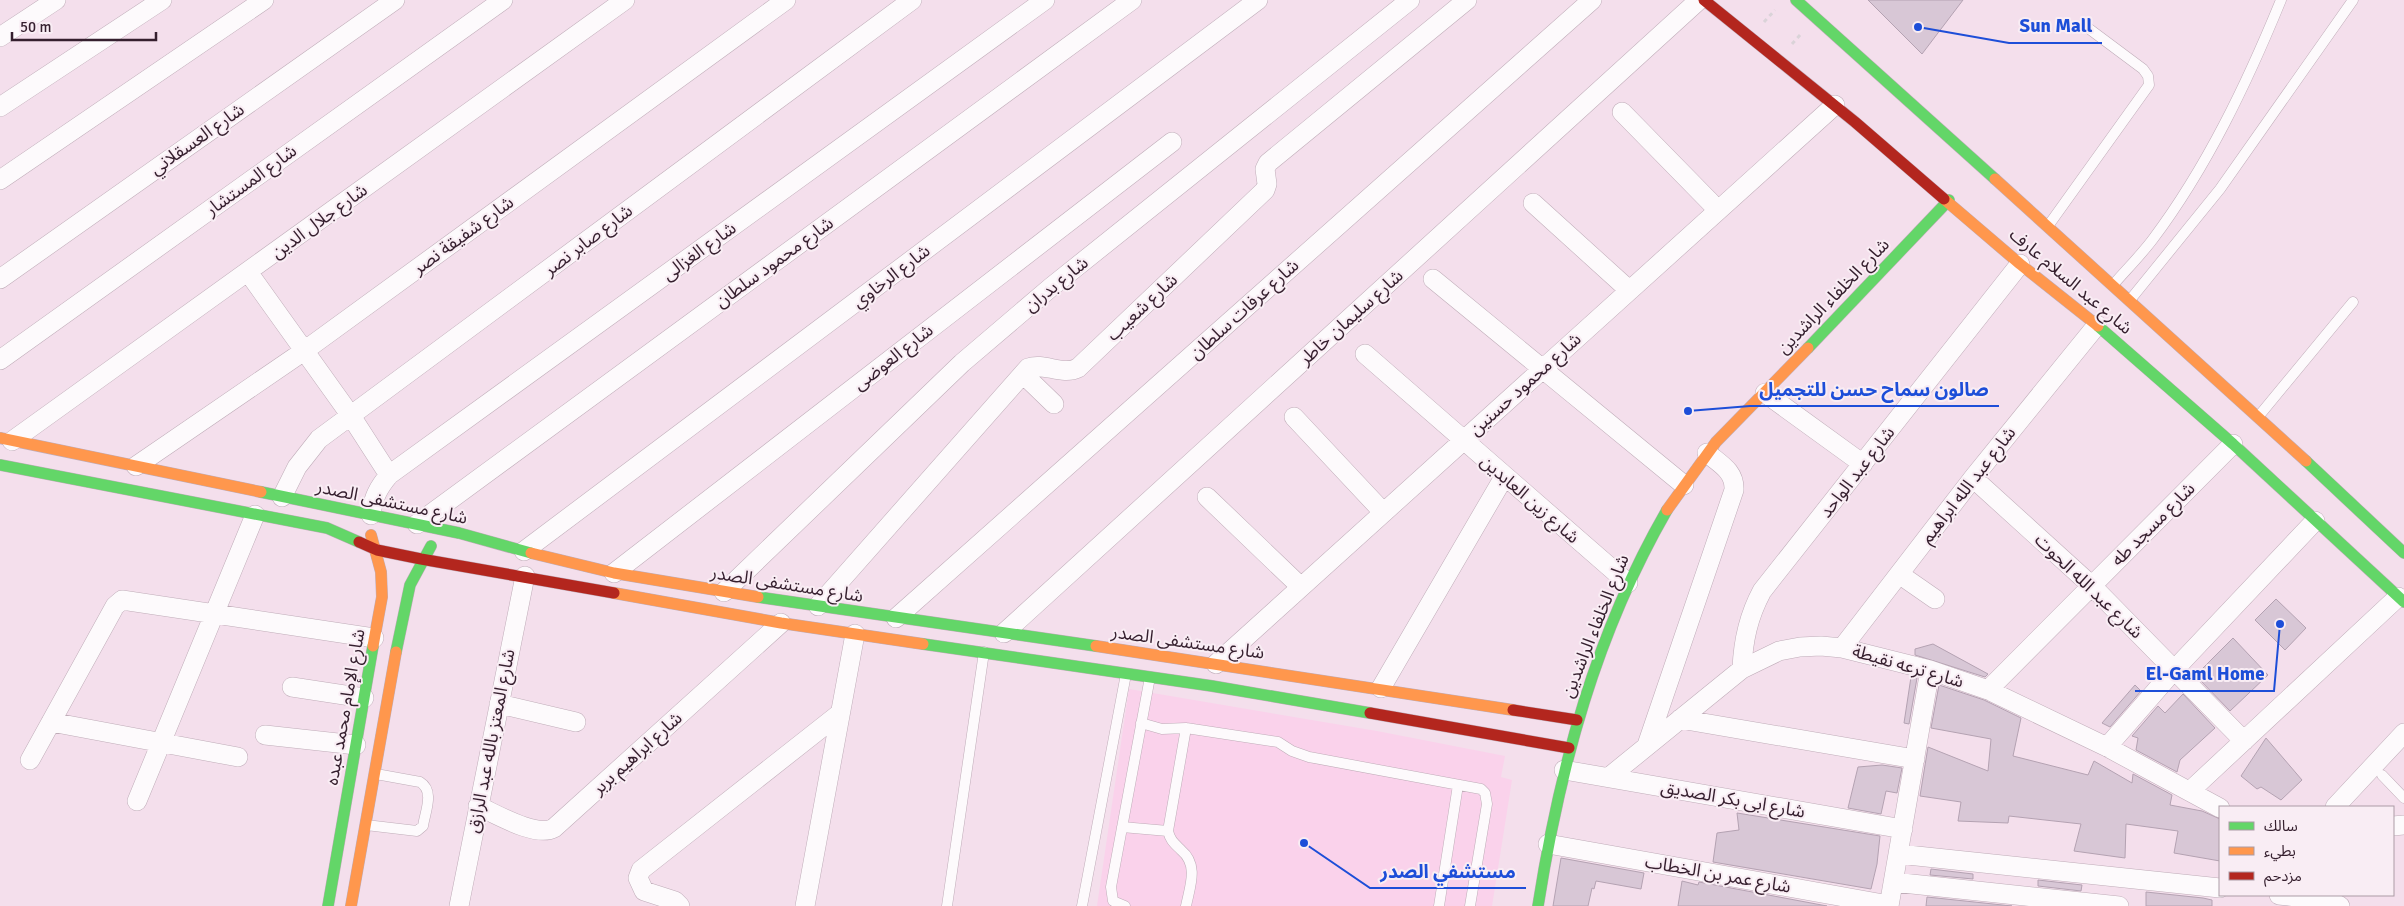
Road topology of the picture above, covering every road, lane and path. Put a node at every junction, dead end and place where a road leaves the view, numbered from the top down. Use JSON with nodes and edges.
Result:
{"nodes":[{"id":1,"x":56,"y":0,"type":"edge"},
{"id":2,"x":162,"y":0,"type":"edge"},
{"id":3,"x":264,"y":0,"type":"edge"},
{"id":4,"x":395,"y":0,"type":"edge"},
{"id":5,"x":503,"y":0,"type":"edge"},
{"id":6,"x":625,"y":0,"type":"edge"},
{"id":7,"x":786,"y":0,"type":"edge"},
{"id":8,"x":912,"y":0,"type":"edge"},
{"id":9,"x":1045,"y":0,"type":"edge"},
{"id":10,"x":1132,"y":0,"type":"edge"},
{"id":11,"x":1258,"y":0,"type":"edge"},
{"id":12,"x":1410,"y":0,"type":"edge"},
{"id":13,"x":1467,"y":0,"type":"edge"},
{"id":14,"x":1592,"y":0,"type":"edge"},
{"id":15,"x":1699,"y":0,"type":"edge"},
{"id":16,"x":1704,"y":0,"type":"edge"},
{"id":17,"x":1796,"y":0,"type":"edge"},
{"id":18,"x":2281,"y":0,"type":"edge"},
{"id":19,"x":2353,"y":0,"type":"edge"},
{"id":20,"x":1777,"y":7,"type":"dead end"},
{"id":21,"x":1816,"y":18,"type":"junction"},
{"id":22,"x":1746,"y":22,"type":"dead end"},
{"id":23,"x":2084,"y":25,"type":"dead end"},
{"id":24,"x":0,"y":37,"type":"edge"},
{"id":25,"x":1751,"y":37,"type":"junction"},
{"id":26,"x":1778,"y":59,"type":"junction"},
{"id":27,"x":1835,"y":105,"type":"junction"},
{"id":28,"x":0,"y":107,"type":"edge"},
{"id":29,"x":1622,"y":112,"type":"dead end"},
{"id":30,"x":1172,"y":142,"type":"dead end"},
{"id":31,"x":0,"y":180,"type":"edge"},
{"id":32,"x":1949,"y":200,"type":"junction"},
{"id":33,"x":1533,"y":203,"type":"dead end"},
{"id":34,"x":1718,"y":210,"type":"junction"},
{"id":35,"x":2047,"y":227,"type":"junction"},
{"id":36,"x":2020,"y":264,"type":"junction"},
{"id":37,"x":248,"y":272,"type":"junction"},
{"id":38,"x":0,"y":279,"type":"edge"},
{"id":39,"x":1434,"y":279,"type":"dead end"},
{"id":40,"x":2112,"y":286,"type":"junction"},
{"id":41,"x":1629,"y":290,"type":"junction"},
{"id":42,"x":2129,"y":301,"type":"junction"},
{"id":43,"x":2353,"y":302,"type":"dead end"},
{"id":44,"x":2097,"y":325,"type":"junction"},
{"id":45,"x":304,"y":351,"type":"junction"},
{"id":46,"x":1365,"y":354,"type":"dead end"},
{"id":47,"x":0,"y":360,"type":"edge"},
{"id":48,"x":1542,"y":368,"type":"junction"},
{"id":49,"x":1023,"y":374,"type":"junction"},
{"id":50,"x":1765,"y":393,"type":"junction"},
{"id":51,"x":1054,"y":404,"type":"dead end"},
{"id":52,"x":351,"y":416,"type":"junction"},
{"id":53,"x":1294,"y":417,"type":"dead end"},
{"id":54,"x":2258,"y":418,"type":"junction"},
{"id":55,"x":6,"y":440,"type":"edge"},
{"id":56,"x":1463,"y":440,"type":"junction"},
{"id":57,"x":2233,"y":444,"type":"junction"},
{"id":58,"x":1707,"y":453,"type":"junction"},
{"id":59,"x":1863,"y":464,"type":"junction"},
{"id":60,"x":0,"y":465,"type":"edge"},
{"id":61,"x":136,"y":466,"type":"junction"},
{"id":62,"x":389,"y":475,"type":"junction"},
{"id":63,"x":1504,"y":477,"type":"junction"},
{"id":64,"x":1973,"y":478,"type":"junction"},
{"id":65,"x":1684,"y":485,"type":"junction"},
{"id":66,"x":282,"y":497,"type":"junction"},
{"id":67,"x":1207,"y":497,"type":"dead end"},
{"id":68,"x":1383,"y":512,"type":"junction"},
{"id":69,"x":255,"y":514,"type":"junction"},
{"id":70,"x":371,"y":515,"type":"junction"},
{"id":71,"x":342,"y":521,"type":"junction"},
{"id":72,"x":2315,"y":521,"type":"junction"},
{"id":73,"x":417,"y":524,"type":"junction"},
{"id":74,"x":436,"y":528,"type":"junction"},
{"id":75,"x":377,"y":550,"type":"junction"},
{"id":76,"x":524,"y":551,"type":"junction"},
{"id":77,"x":2404,"y":552,"type":"edge"},
{"id":78,"x":421,"y":559,"type":"junction"},
{"id":79,"x":614,"y":573,"type":"junction"},
{"id":80,"x":1899,"y":574,"type":"junction"},
{"id":81,"x":525,"y":576,"type":"junction"},
{"id":82,"x":1628,"y":583,"type":"junction"},
{"id":83,"x":2092,"y":586,"type":"junction"},
{"id":84,"x":1301,"y":587,"type":"junction"},
{"id":85,"x":724,"y":592,"type":"junction"},
{"id":86,"x":1935,"y":599,"type":"dead end"},
{"id":87,"x":2401,"y":599,"type":"edge"},
{"id":88,"x":394,"y":600,"type":"junction"},
{"id":89,"x":818,"y":606,"type":"junction"},
{"id":90,"x":214,"y":613,"type":"junction"},
{"id":91,"x":896,"y":618,"type":"junction"},
{"id":92,"x":781,"y":623,"type":"junction"},
{"id":93,"x":1004,"y":633,"type":"junction"},
{"id":94,"x":855,"y":634,"type":"junction"},
{"id":95,"x":374,"y":638,"type":"junction"},
{"id":96,"x":1842,"y":648,"type":"junction"},
{"id":97,"x":984,"y":652,"type":"junction"},
{"id":98,"x":1216,"y":664,"type":"junction"},
{"id":99,"x":1742,"y":669,"type":"junction"},
{"id":100,"x":1930,"y":670,"type":"junction"},
{"id":101,"x":2174,"y":670,"type":"junction"},
{"id":102,"x":1126,"y":673,"type":"junction"},
{"id":103,"x":1150,"y":677,"type":"junction"},
{"id":104,"x":292,"y":686,"type":"dead end"},
{"id":105,"x":1381,"y":688,"type":"junction"},
{"id":106,"x":1988,"y":690,"type":"junction"},
{"id":107,"x":364,"y":698,"type":"junction"},
{"id":108,"x":499,"y":704,"type":"junction"},
{"id":109,"x":840,"y":714,"type":"junction"},
{"id":110,"x":1680,"y":719,"type":"junction"},
{"id":111,"x":1577,"y":720,"type":"junction"},
{"id":112,"x":51,"y":722,"type":"junction"},
{"id":113,"x":576,"y":722,"type":"dead end"},
{"id":114,"x":1141,"y":723,"type":"junction"},
{"id":115,"x":1186,"y":728,"type":"junction"},
{"id":116,"x":2404,"y":733,"type":"edge"},
{"id":117,"x":265,"y":735,"type":"dead end"},
{"id":118,"x":2244,"y":741,"type":"junction"},
{"id":119,"x":161,"y":743,"type":"junction"},
{"id":120,"x":356,"y":745,"type":"junction"},
{"id":121,"x":1647,"y":745,"type":"junction"},
{"id":122,"x":2107,"y":746,"type":"junction"},
{"id":123,"x":1569,"y":748,"type":"junction"},
{"id":124,"x":238,"y":757,"type":"dead end"},
{"id":125,"x":1915,"y":759,"type":"junction"},
{"id":126,"x":30,"y":760,"type":"dead end"},
{"id":127,"x":1564,"y":770,"type":"junction"},
{"id":128,"x":374,"y":774,"type":"junction"},
{"id":129,"x":2382,"y":775,"type":"dead end"},
{"id":130,"x":1609,"y":777,"type":"junction"},
{"id":131,"x":1458,"y":785,"type":"junction"},
{"id":132,"x":2190,"y":791,"type":"junction"},
{"id":133,"x":2404,"y":798,"type":"edge"},
{"id":134,"x":137,"y":801,"type":"dead end"},
{"id":135,"x":478,"y":806,"type":"junction"},
{"id":136,"x":2336,"y":806,"type":"edge"},
{"id":137,"x":2219,"y":807,"type":"edge"},
{"id":138,"x":365,"y":824,"type":"junction"},
{"id":139,"x":1122,"y":827,"type":"junction"},
{"id":140,"x":1903,"y":829,"type":"junction"},
{"id":141,"x":1168,"y":830,"type":"junction"},
{"id":142,"x":1548,"y":844,"type":"junction"},
{"id":143,"x":1898,"y":854,"type":"junction"},
{"id":144,"x":2106,"y":876,"type":"junction"},
{"id":145,"x":1893,"y":882,"type":"junction"},
{"id":146,"x":2219,"y":888,"type":"edge"},
{"id":147,"x":2288,"y":896,"type":"edge"},
{"id":148,"x":2001,"y":900,"type":"edge"},
{"id":149,"x":1889,"y":905,"type":"edge"},
{"id":150,"x":2108,"y":905,"type":"edge"},
{"id":151,"x":328,"y":906,"type":"edge"},
{"id":152,"x":351,"y":906,"type":"edge"},
{"id":153,"x":459,"y":906,"type":"edge"},
{"id":154,"x":680,"y":906,"type":"edge"},
{"id":155,"x":805,"y":906,"type":"edge"},
{"id":156,"x":947,"y":906,"type":"edge"},
{"id":157,"x":1082,"y":906,"type":"edge"},
{"id":158,"x":1125,"y":906,"type":"edge"},
{"id":159,"x":1186,"y":906,"type":"edge"},
{"id":160,"x":1439,"y":906,"type":"edge"},
{"id":161,"x":1470,"y":906,"type":"edge"},
{"id":162,"x":1538,"y":906,"type":"edge"},
{"id":163,"x":2340,"y":906,"type":"edge"}],
"edges":[{"from":1,"to":24,"type":"street"},
{"from":2,"to":28,"type":"street"},
{"from":3,"to":31,"type":"street"},
{"from":4,"to":38,"type":"street","name":"شارع العسقلاني"},
{"from":5,"to":47,"type":"street","name":"شارع المستشار"},
{"from":6,"to":37,"type":"street","name":"شارع جلال الدين"},
{"from":7,"to":45,"type":"street","name":"شارع شفيقة نصر"},
{"from":8,"to":52,"type":"street","name":"شارع صابر نصر"},
{"from":9,"to":62,"type":"street","name":"شارع الغزالى"},
{"from":10,"to":73,"type":"street","name":"شارع محمود سلطان"},
{"from":11,"to":76,"type":"street","name":"شارع الرخاوي"},
{"from":12,"to":85,"type":"street","name":"شارع بدران"},
{"from":13,"to":49,"type":"street","name":"شارع شعيب"},
{"from":14,"to":91,"type":"street","name":"شارع عرفات سلطان"},
{"from":15,"to":93,"type":"street","name":"شارع سليمان خاطر"},
{"from":16,"to":25,"type":"main road","name":"شارع عبد السلام عارف"},
{"from":17,"to":21,"type":"main road","name":"شارع عبد السلام عارف"},
{"from":18,"to":40,"type":"lane"},
{"from":19,"to":42,"type":"lane"},
{"from":20,"to":25,"type":"path"},
{"from":21,"to":26,"type":"path"},
{"from":21,"to":35,"type":"main road","name":"شارع عبد السلام عارف"},
{"from":22,"to":25,"type":"main road"},
{"from":23,"to":35,"type":"lane"},
{"from":25,"to":26,"type":"main road","name":"شارع عبد السلام عارف"},
{"from":26,"to":27,"type":"main road","name":"شارع عبد السلام عارف"},
{"from":27,"to":32,"type":"main road","name":"شارع عبد السلام عارف"},
{"from":27,"to":34,"type":"street","name":"شارع محمود حسنين"},
{"from":29,"to":34,"type":"street"},
{"from":30,"to":79,"type":"street","name":"شارع العوضى"},
{"from":32,"to":36,"type":"main road","name":"شارع عبد السلام عارف"},
{"from":32,"to":50,"type":"main road","name":"شارع الخلفاء الراشدين"},
{"from":33,"to":41,"type":"street"},
{"from":34,"to":41,"type":"street","name":"شارع محمود حسنين"},
{"from":35,"to":40,"type":"main road","name":"شارع عبد السلام عارف"},
{"from":36,"to":44,"type":"main road","name":"شارع عبد السلام عارف"},
{"from":36,"to":59,"type":"street","name":"شارع عبد الواحد"},
{"from":37,"to":45,"type":"street"},
{"from":37,"to":55,"type":"street","name":"شارع جلال الدين"},
{"from":39,"to":48,"type":"street"},
{"from":40,"to":42,"type":"main road","name":"شارع عبد السلام عارف"},
{"from":41,"to":48,"type":"street","name":"شارع محمود حسنين"},
{"from":42,"to":54,"type":"main road","name":"شارع عبد السلام عارف"},
{"from":43,"to":54,"type":"lane"},
{"from":44,"to":57,"type":"main road","name":"شارع عبد السلام عارف"},
{"from":44,"to":64,"type":"street","name":"شارع عبد الله ابراهيم"},
{"from":45,"to":52,"type":"street"},
{"from":45,"to":61,"type":"street","name":"شارع شفيقة نصر"},
{"from":46,"to":56,"type":"street","name":"شارع زين العابدين"},
{"from":48,"to":56,"type":"street","name":"شارع محمود حسنين"},
{"from":48,"to":65,"type":"street"},
{"from":49,"to":51,"type":"street"},
{"from":49,"to":89,"type":"street"},
{"from":50,"to":58,"type":"main road","name":"شارع الخلفاء الراشدين"},
{"from":50,"to":59,"type":"street"},
{"from":52,"to":62,"type":"street"},
{"from":52,"to":66,"type":"street","name":"شارع صابر نصر"},
{"from":53,"to":68,"type":"street"},
{"from":54,"to":77,"type":"main road","name":"شارع عبد السلام عارف"},
{"from":55,"to":61,"type":"main road","name":"شارع مستشفى الصدر"},
{"from":56,"to":63,"type":"street","name":"شارع زين العابدين"},
{"from":56,"to":68,"type":"street","name":"شارع محمود حسنين"},
{"from":57,"to":72,"type":"main road","name":"شارع عبد السلام عارف"},
{"from":57,"to":83,"type":"street","name":"شارع مسجد طه"},
{"from":58,"to":65,"type":"main road","name":"شارع الخلفاء الراشدين"},
{"from":58,"to":121,"type":"street"},
{"from":59,"to":99,"type":"street","name":"شارع عبد الواحد"},
{"from":60,"to":69,"type":"main road","name":"شارع مستشفى الصدر"},
{"from":61,"to":66,"type":"main road","name":"شارع مستشفى الصدر"},
{"from":62,"to":70,"type":"street","name":"شارع الغزالى"},
{"from":63,"to":82,"type":"street","name":"شارع زين العابدين"},
{"from":63,"to":105,"type":"street"},
{"from":64,"to":80,"type":"street","name":"شارع عبد الله ابراهيم"},
{"from":64,"to":83,"type":"street","name":"شارع عبد الله الحوت"},
{"from":65,"to":82,"type":"main road","name":"شارع الخلفاء الراشدين"},
{"from":66,"to":71,"type":"main road","name":"شارع مستشفى الصدر"},
{"from":67,"to":84,"type":"street"},
{"from":68,"to":84,"type":"street","name":"شارع محمود حسنين"},
{"from":69,"to":71,"type":"main road","name":"شارع مستشفى الصدر"},
{"from":69,"to":90,"type":"street"},
{"from":70,"to":71,"type":"main road","name":"شارع مستشفى الصدر"},
{"from":70,"to":73,"type":"main road","name":"شارع مستشفى الصدر"},
{"from":70,"to":75,"type":"main road","name":"شارع الإمام محمد عبده"},
{"from":71,"to":75,"type":"main road","name":"شارع مستشفى الصدر"},
{"from":72,"to":87,"type":"main road","name":"شارع عبد السلام عارف"},
{"from":72,"to":101,"type":"street"},
{"from":73,"to":74,"type":"main road","name":"شارع مستشفى الصدر"},
{"from":74,"to":76,"type":"main road","name":"شارع مستشفى الصدر"},
{"from":74,"to":78,"type":"main road","name":"شارع الإمام محمد عبده"},
{"from":75,"to":78,"type":"main road","name":"شارع مستشفى الصدر"},
{"from":75,"to":88,"type":"main road","name":"شارع الإمام محمد عبده"},
{"from":76,"to":79,"type":"main road","name":"شارع مستشفى الصدر"},
{"from":78,"to":81,"type":"main road","name":"شارع مستشفى الصدر"},
{"from":78,"to":88,"type":"main road","name":"شارع الإمام محمد عبده"},
{"from":79,"to":85,"type":"main road","name":"شارع مستشفى الصدر"},
{"from":80,"to":86,"type":"street"},
{"from":80,"to":96,"type":"street","name":"شارع عبد الله ابراهيم"},
{"from":81,"to":92,"type":"main road","name":"شارع مستشفى الصدر"},
{"from":81,"to":108,"type":"street","name":"شارع المعتز بالله عبد الرازق"},
{"from":82,"to":111,"type":"main road","name":"شارع الخلفاء الراشدين"},
{"from":83,"to":101,"type":"street","name":"شارع عبد الله الحوت"},
{"from":83,"to":106,"type":"street","name":"شارع مسجد طه"},
{"from":84,"to":98,"type":"street","name":"شارع محمود حسنين"},
{"from":85,"to":89,"type":"main road","name":"شارع مستشفى الصدر"},
{"from":87,"to":118,"type":"street"},
{"from":88,"to":95,"type":"main road","name":"شارع الإمام محمد عبده"},
{"from":88,"to":128,"type":"main road","name":"شارع الإمام محمد عبده"},
{"from":89,"to":91,"type":"main road","name":"شارع مستشفى الصدر"},
{"from":90,"to":95,"type":"street"},
{"from":90,"to":112,"type":"street"},
{"from":90,"to":119,"type":"street"},
{"from":91,"to":93,"type":"main road","name":"شارع مستشفى الصدر"},
{"from":92,"to":94,"type":"main road","name":"شارع مستشفى الصدر"},
{"from":92,"to":135,"type":"street","name":"شارع ابراهيم بربر"},
{"from":93,"to":98,"type":"main road","name":"شارع مستشفى الصدر"},
{"from":94,"to":97,"type":"main road","name":"شارع مستشفى الصدر"},
{"from":94,"to":109,"type":"street"},
{"from":95,"to":107,"type":"main road","name":"شارع الإمام محمد عبده"},
{"from":96,"to":99,"type":"street","name":"شارع ترعه نقيطة"},
{"from":96,"to":100,"type":"street","name":"شارع ترعه نقيطة"},
{"from":97,"to":102,"type":"main road","name":"شارع مستشفى الصدر"},
{"from":97,"to":156,"type":"lane"},
{"from":98,"to":105,"type":"main road","name":"شارع مستشفى الصدر"},
{"from":99,"to":110,"type":"street","name":"شارع ترعه نقيطة"},
{"from":100,"to":106,"type":"street","name":"شارع ترعه نقيطة"},
{"from":100,"to":125,"type":"street"},
{"from":101,"to":118,"type":"street","name":"شارع عبد الله الحوت"},
{"from":101,"to":122,"type":"street"},
{"from":102,"to":103,"type":"main road","name":"شارع مستشفى الصدر"},
{"from":102,"to":157,"type":"lane"},
{"from":103,"to":114,"type":"lane"},
{"from":103,"to":123,"type":"main road","name":"شارع مستشفى الصدر"},
{"from":104,"to":107,"type":"street"},
{"from":105,"to":111,"type":"main road","name":"شارع مستشفى الصدر"},
{"from":106,"to":122,"type":"street","name":"شارع ترعه نقيطة"},
{"from":107,"to":120,"type":"main road","name":"شارع الإمام محمد عبده"},
{"from":108,"to":113,"type":"street"},
{"from":108,"to":135,"type":"street","name":"شارع المعتز بالله عبد الرازق"},
{"from":109,"to":154,"type":"street"},
{"from":109,"to":155,"type":"street"},
{"from":110,"to":121,"type":"street","name":"شارع ترعه نقيطة"},
{"from":110,"to":125,"type":"street"},
{"from":111,"to":123,"type":"main road","name":"شارع الخلفاء الراشدين"},
{"from":112,"to":119,"type":"street"},
{"from":112,"to":126,"type":"street"},
{"from":114,"to":115,"type":"lane"},
{"from":114,"to":139,"type":"lane"},
{"from":115,"to":131,"type":"lane"},
{"from":115,"to":141,"type":"lane"},
{"from":116,"to":136,"type":"street"},
{"from":117,"to":120,"type":"street"},
{"from":118,"to":132,"type":"street"},
{"from":119,"to":124,"type":"street"},
{"from":119,"to":134,"type":"street"},
{"from":120,"to":151,"type":"main road","name":"شارع الإمام محمد عبده"},
{"from":121,"to":130,"type":"street","name":"شارع ترعه نقيطة"},
{"from":122,"to":132,"type":"street","name":"شارع ترعه نقيطة"},
{"from":123,"to":127,"type":"main road","name":"شارع الخلفاء الراشدين"},
{"from":125,"to":140,"type":"street"},
{"from":127,"to":130,"type":"street","name":"شارع ابى بكر الصديق"},
{"from":127,"to":142,"type":"main road","name":"شارع الخلفاء الراشدين"},
{"from":128,"to":138,"type":"main road","name":"شارع الإمام محمد عبده"},
{"from":128,"to":138,"type":"lane"},
{"from":129,"to":133,"type":"lane"},
{"from":130,"to":140,"type":"street","name":"شارع ابى بكر الصديق"},
{"from":131,"to":160,"type":"lane"},
{"from":131,"to":161,"type":"lane"},
{"from":132,"to":137,"type":"street","name":"شارع ترعه نقيطة"},
{"from":135,"to":153,"type":"street","name":"شارع المعتز بالله عبد الرازق"},
{"from":138,"to":152,"type":"main road","name":"شارع الإمام محمد عبده"},
{"from":139,"to":141,"type":"lane"},
{"from":139,"to":158,"type":"lane"},
{"from":140,"to":143,"type":"street"},
{"from":141,"to":159,"type":"lane"},
{"from":142,"to":149,"type":"street","name":"شارع عمر بن الخطاب"},
{"from":142,"to":162,"type":"main road","name":"شارع الخلفاء الراشدين"},
{"from":143,"to":144,"type":"street"},
{"from":143,"to":145,"type":"street"},
{"from":144,"to":146,"type":"street"},
{"from":144,"to":150,"type":"street"},
{"from":145,"to":148,"type":"street"},
{"from":145,"to":149,"type":"street"},
{"from":147,"to":163,"type":"street"},
{"from":148,"to":150,"type":"street"}]}
